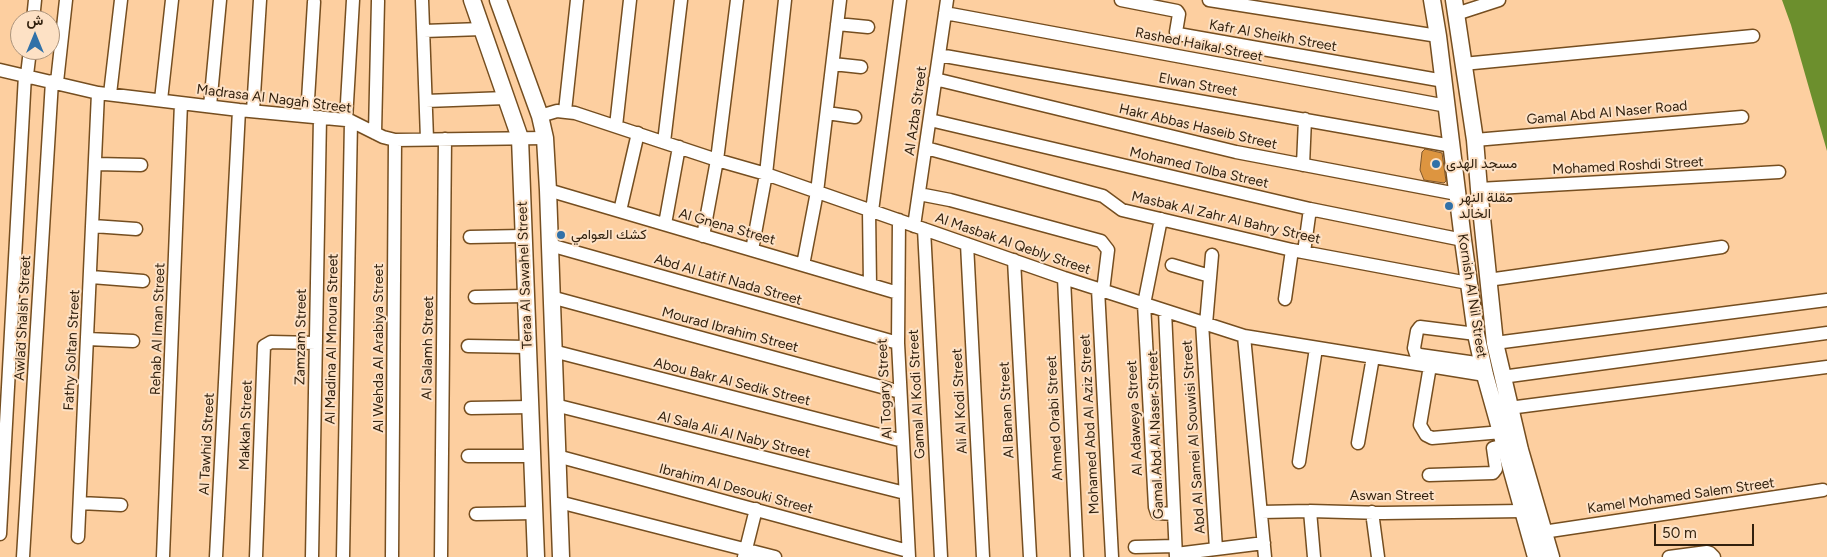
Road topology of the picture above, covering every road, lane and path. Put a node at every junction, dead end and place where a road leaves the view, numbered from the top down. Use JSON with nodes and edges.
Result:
{"nodes":[{"id":1,"x":66,"y":0,"type":"edge"},
{"id":2,"x":121,"y":0,"type":"edge"},
{"id":3,"x":172,"y":0,"type":"edge"},
{"id":4,"x":220,"y":0,"type":"edge"},
{"id":5,"x":260,"y":0,"type":"edge"},
{"id":6,"x":352,"y":0,"type":"edge"},
{"id":7,"x":422,"y":0,"type":"edge"},
{"id":8,"x":472,"y":0,"type":"edge"},
{"id":9,"x":498,"y":0,"type":"edge"},
{"id":10,"x":577,"y":0,"type":"edge"},
{"id":11,"x":630,"y":0,"type":"edge"},
{"id":12,"x":681,"y":0,"type":"edge"},
{"id":13,"x":737,"y":0,"type":"edge"},
{"id":14,"x":785,"y":0,"type":"edge"},
{"id":15,"x":840,"y":0,"type":"edge"},
{"id":16,"x":900,"y":0,"type":"edge"},
{"id":17,"x":947,"y":0,"type":"edge"},
{"id":18,"x":1121,"y":0,"type":"edge"},
{"id":19,"x":1209,"y":0,"type":"edge"},
{"id":20,"x":1432,"y":0,"type":"edge"},
{"id":21,"x":1499,"y":0,"type":"edge"},
{"id":22,"x":378,"y":1,"type":"dead end"},
{"id":23,"x":314,"y":2,"type":"dead end"},
{"id":24,"x":1178,"y":6,"type":"edge"},
{"id":25,"x":1455,"y":7,"type":"edge"},
{"id":26,"x":945,"y":13,"type":"junction"},
{"id":27,"x":837,"y":24,"type":"junction"},
{"id":28,"x":868,"y":27,"type":"dead end"},
{"id":29,"x":482,"y":29,"type":"junction"},
{"id":30,"x":424,"y":31,"type":"junction"},
{"id":31,"x":1438,"y":36,"type":"junction"},
{"id":32,"x":1753,"y":36,"type":"dead end"},
{"id":33,"x":939,"y":55,"type":"junction"},
{"id":34,"x":28,"y":60,"type":"edge"},
{"id":35,"x":833,"y":64,"type":"junction"},
{"id":36,"x":1463,"y":64,"type":"junction"},
{"id":37,"x":861,"y":67,"type":"dead end"},
{"id":38,"x":0,"y":70,"type":"edge"},
{"id":39,"x":26,"y":75,"type":"junction"},
{"id":40,"x":935,"y":79,"type":"junction"},
{"id":41,"x":55,"y":81,"type":"junction"},
{"id":42,"x":1444,"y":81,"type":"junction"},
{"id":43,"x":104,"y":93,"type":"junction"},
{"id":44,"x":506,"y":98,"type":"junction"},
{"id":45,"x":161,"y":100,"type":"junction"},
{"id":46,"x":426,"y":101,"type":"junction"},
{"id":47,"x":181,"y":103,"type":"junction"},
{"id":48,"x":210,"y":106,"type":"junction"},
{"id":49,"x":1447,"y":106,"type":"junction"},
{"id":50,"x":239,"y":110,"type":"junction"},
{"id":51,"x":564,"y":111,"type":"junction"},
{"id":52,"x":253,"y":112,"type":"junction"},
{"id":53,"x":827,"y":113,"type":"junction"},
{"id":54,"x":307,"y":116,"type":"junction"},
{"id":55,"x":540,"y":116,"type":"junction"},
{"id":56,"x":855,"y":116,"type":"dead end"},
{"id":57,"x":320,"y":117,"type":"junction"},
{"id":58,"x":1742,"y":117,"type":"dead end"},
{"id":59,"x":1305,"y":119,"type":"junction"},
{"id":60,"x":930,"y":120,"type":"junction"},
{"id":61,"x":348,"y":121,"type":"junction"},
{"id":62,"x":616,"y":126,"type":"junction"},
{"id":63,"x":375,"y":133,"type":"junction"},
{"id":64,"x":638,"y":133,"type":"junction"},
{"id":65,"x":520,"y":138,"type":"junction"},
{"id":66,"x":545,"y":138,"type":"junction"},
{"id":67,"x":427,"y":139,"type":"junction"},
{"id":68,"x":445,"y":139,"type":"junction"},
{"id":69,"x":395,"y":140,"type":"junction"},
{"id":70,"x":1475,"y":140,"type":"junction"},
{"id":71,"x":664,"y":142,"type":"junction"},
{"id":72,"x":1452,"y":146,"type":"junction"},
{"id":73,"x":679,"y":147,"type":"junction"},
{"id":74,"x":926,"y":148,"type":"junction"},
{"id":75,"x":717,"y":160,"type":"junction"},
{"id":76,"x":96,"y":164,"type":"junction"},
{"id":77,"x":141,"y":166,"type":"dead end"},
{"id":78,"x":1303,"y":166,"type":"junction"},
{"id":79,"x":1779,"y":172,"type":"dead end"},
{"id":80,"x":766,"y":174,"type":"junction"},
{"id":81,"x":1478,"y":189,"type":"junction"},
{"id":82,"x":548,"y":190,"type":"junction"},
{"id":83,"x":817,"y":192,"type":"junction"},
{"id":84,"x":919,"y":194,"type":"junction"},
{"id":85,"x":1457,"y":194,"type":"junction"},
{"id":86,"x":1310,"y":209,"type":"junction"},
{"id":87,"x":871,"y":210,"type":"junction"},
{"id":88,"x":620,"y":211,"type":"junction"},
{"id":89,"x":1161,"y":219,"type":"junction"},
{"id":90,"x":899,"y":220,"type":"junction"},
{"id":91,"x":665,"y":224,"type":"junction"},
{"id":92,"x":93,"y":226,"type":"junction"},
{"id":93,"x":919,"y":227,"type":"junction"},
{"id":94,"x":136,"y":229,"type":"dead end"},
{"id":95,"x":523,"y":236,"type":"junction"},
{"id":96,"x":703,"y":236,"type":"junction"},
{"id":97,"x":470,"y":237,"type":"dead end"},
{"id":98,"x":1463,"y":240,"type":"junction"},
{"id":99,"x":967,"y":244,"type":"junction"},
{"id":100,"x":550,"y":246,"type":"junction"},
{"id":101,"x":1722,"y":247,"type":"dead end"},
{"id":102,"x":752,"y":250,"type":"junction"},
{"id":103,"x":1298,"y":251,"type":"junction"},
{"id":104,"x":1212,"y":255,"type":"dead end"},
{"id":105,"x":1014,"y":260,"type":"junction"},
{"id":106,"x":803,"y":265,"type":"junction"},
{"id":107,"x":1172,"y":266,"type":"dead end"},
{"id":108,"x":1210,"y":276,"type":"junction"},
{"id":109,"x":90,"y":277,"type":"junction"},
{"id":110,"x":1064,"y":278,"type":"junction"},
{"id":111,"x":1488,"y":280,"type":"junction"},
{"id":112,"x":143,"y":281,"type":"dead end"},
{"id":113,"x":1468,"y":283,"type":"junction"},
{"id":114,"x":870,"y":285,"type":"junction"},
{"id":115,"x":1101,"y":290,"type":"junction"},
{"id":116,"x":898,"y":293,"type":"junction"},
{"id":117,"x":525,"y":296,"type":"junction"},
{"id":118,"x":475,"y":297,"type":"dead end"},
{"id":119,"x":551,"y":297,"type":"junction"},
{"id":120,"x":1285,"y":299,"type":"dead end"},
{"id":121,"x":1827,"y":300,"type":"edge"},
{"id":122,"x":1144,"y":304,"type":"junction"},
{"id":123,"x":1165,"y":311,"type":"junction"},
{"id":124,"x":1204,"y":324,"type":"junction"},
{"id":125,"x":1476,"y":334,"type":"junction"},
{"id":126,"x":1827,"y":334,"type":"edge"},
{"id":127,"x":1244,"y":336,"type":"junction"},
{"id":128,"x":88,"y":339,"type":"junction"},
{"id":129,"x":133,"y":341,"type":"dead end"},
{"id":130,"x":316,"y":343,"type":"junction"},
{"id":131,"x":898,"y":343,"type":"junction"},
{"id":132,"x":1495,"y":343,"type":"junction"},
{"id":133,"x":468,"y":346,"type":"dead end"},
{"id":134,"x":527,"y":347,"type":"junction"},
{"id":135,"x":1316,"y":348,"type":"junction"},
{"id":136,"x":553,"y":351,"type":"junction"},
{"id":137,"x":1373,"y":357,"type":"junction"},
{"id":138,"x":1430,"y":366,"type":"junction"},
{"id":139,"x":1827,"y":367,"type":"edge"},
{"id":140,"x":1484,"y":370,"type":"junction"},
{"id":141,"x":1502,"y":376,"type":"junction"},
{"id":142,"x":554,"y":387,"type":"junction"},
{"id":143,"x":529,"y":388,"type":"junction"},
{"id":144,"x":900,"y":392,"type":"junction"},
{"id":145,"x":555,"y":405,"type":"junction"},
{"id":146,"x":530,"y":406,"type":"junction"},
{"id":147,"x":471,"y":408,"type":"dead end"},
{"id":148,"x":1509,"y":408,"type":"junction"},
{"id":149,"x":1503,"y":438,"type":"junction"},
{"id":150,"x":902,"y":441,"type":"junction"},
{"id":151,"x":1358,"y":443,"type":"dead end"},
{"id":152,"x":468,"y":456,"type":"dead end"},
{"id":153,"x":532,"y":456,"type":"junction"},
{"id":154,"x":556,"y":456,"type":"junction"},
{"id":155,"x":1299,"y":462,"type":"dead end"},
{"id":156,"x":1429,"y":475,"type":"dead end"},
{"id":157,"x":1,"y":482,"type":"edge"},
{"id":158,"x":1823,"y":490,"type":"dead end"},
{"id":159,"x":905,"y":493,"type":"junction"},
{"id":160,"x":559,"y":502,"type":"junction"},
{"id":161,"x":80,"y":503,"type":"junction"},
{"id":162,"x":121,"y":505,"type":"dead end"},
{"id":163,"x":756,"y":509,"type":"junction"},
{"id":164,"x":1310,"y":510,"type":"junction"},
{"id":165,"x":1522,"y":510,"type":"junction"},
{"id":166,"x":1261,"y":512,"type":"junction"},
{"id":167,"x":1372,"y":512,"type":"junction"},
{"id":168,"x":476,"y":514,"type":"dead end"},
{"id":169,"x":1174,"y":514,"type":"junction"},
{"id":170,"x":535,"y":519,"type":"junction"},
{"id":171,"x":560,"y":525,"type":"junction"},
{"id":172,"x":1543,"y":532,"type":"junction"},
{"id":173,"x":0,"y":534,"type":"edge"},
{"id":174,"x":78,"y":537,"type":"dead end"},
{"id":175,"x":1264,"y":543,"type":"junction"},
{"id":176,"x":1135,"y":547,"type":"dead end"},
{"id":177,"x":1216,"y":549,"type":"junction"},
{"id":178,"x":745,"y":553,"type":"edge"},
{"id":179,"x":1176,"y":553,"type":"edge"},
{"id":180,"x":908,"y":554,"type":"edge"},
{"id":181,"x":23,"y":557,"type":"edge"},
{"id":182,"x":163,"y":557,"type":"edge"},
{"id":183,"x":216,"y":557,"type":"edge"},
{"id":184,"x":256,"y":557,"type":"edge"},
{"id":185,"x":312,"y":557,"type":"edge"},
{"id":186,"x":343,"y":557,"type":"edge"},
{"id":187,"x":392,"y":557,"type":"edge"},
{"id":188,"x":441,"y":557,"type":"edge"},
{"id":189,"x":536,"y":557,"type":"edge"},
{"id":190,"x":561,"y":557,"type":"edge"},
{"id":191,"x":776,"y":557,"type":"edge"},
{"id":192,"x":941,"y":557,"type":"edge"},
{"id":193,"x":983,"y":557,"type":"edge"},
{"id":194,"x":1030,"y":557,"type":"edge"},
{"id":195,"x":1077,"y":557,"type":"edge"},
{"id":196,"x":1112,"y":557,"type":"edge"},
{"id":197,"x":1265,"y":557,"type":"edge"},
{"id":198,"x":1314,"y":557,"type":"edge"},
{"id":199,"x":1378,"y":557,"type":"edge"},
{"id":200,"x":1536,"y":557,"type":"edge"},
{"id":201,"x":1551,"y":557,"type":"edge"},
{"id":202,"x":1669,"y":557,"type":"edge"},
{"id":203,"x":1714,"y":557,"type":"edge"}],
"edges":[{"from":1,"to":41,"type":"street","name":"Awlad Shalsh Street"},
{"from":2,"to":43,"type":"street","name":"Fathy Soltan Street"},
{"from":3,"to":45,"type":"street"},
{"from":4,"to":48,"type":"street"},
{"from":5,"to":52,"type":"street"},
{"from":6,"to":61,"type":"street","name":"Al Madina Al Mnoura Street"},
{"from":7,"to":30,"type":"street"},
{"from":8,"to":29,"type":"main road","name":"Teraa Al Sawahel Street"},
{"from":9,"to":55,"type":"main road","name":"Teraa Al Sawahel Street"},
{"from":10,"to":51,"type":"street"},
{"from":11,"to":62,"type":"street"},
{"from":12,"to":71,"type":"street"},
{"from":13,"to":75,"type":"street"},
{"from":14,"to":80,"type":"street"},
{"from":15,"to":27,"type":"street"},
{"from":16,"to":87,"type":"street"},
{"from":17,"to":26,"type":"street","name":"Al Azba Street"},
{"from":18,"to":24,"type":"street","name":"Kafr Al Sheikh Street"},
{"from":19,"to":31,"type":"street"},
{"from":20,"to":31,"type":"main road","name":"Kornish Al Nil Street"},
{"from":21,"to":25,"type":"street"},
{"from":22,"to":63,"type":"street"},
{"from":23,"to":54,"type":"street"},
{"from":24,"to":42,"type":"street","name":"Kafr Al Sheikh Street"},
{"from":25,"to":36,"type":"main road","name":"Kornish Al Nil Street"},
{"from":26,"to":33,"type":"street","name":"Al Azba Street"},
{"from":26,"to":49,"type":"street","name":"Rashed Haikal Street"},
{"from":27,"to":28,"type":"street"},
{"from":27,"to":35,"type":"street"},
{"from":29,"to":30,"type":"street"},
{"from":29,"to":44,"type":"main road","name":"Teraa Al Sawahel Street"},
{"from":30,"to":46,"type":"street"},
{"from":31,"to":42,"type":"main road","name":"Kornish Al Nil Street"},
{"from":32,"to":36,"type":"street"},
{"from":33,"to":40,"type":"street","name":"Al Azba Street"},
{"from":33,"to":59,"type":"street","name":"Elwan Street"},
{"from":34,"to":39,"type":"street"},
{"from":35,"to":37,"type":"street"},
{"from":35,"to":53,"type":"street"},
{"from":36,"to":70,"type":"main road","name":"Kornish Al Nil Street"},
{"from":38,"to":39,"type":"street","name":"Madrasa Al Nagah Street"},
{"from":39,"to":41,"type":"street","name":"Madrasa Al Nagah Street"},
{"from":39,"to":157,"type":"street"},
{"from":40,"to":60,"type":"street","name":"Al Azba Street"},
{"from":40,"to":78,"type":"street","name":"Hakr Abbas Haseib Street"},
{"from":41,"to":43,"type":"street","name":"Madrasa Al Nagah Street"},
{"from":41,"to":181,"type":"street","name":"Awlad Shalsh Street"},
{"from":42,"to":49,"type":"main road","name":"Kornish Al Nil Street"},
{"from":43,"to":45,"type":"street","name":"Madrasa Al Nagah Street"},
{"from":43,"to":76,"type":"street","name":"Fathy Soltan Street"},
{"from":44,"to":46,"type":"street"},
{"from":44,"to":65,"type":"main road","name":"Teraa Al Sawahel Street"},
{"from":45,"to":47,"type":"street","name":"Madrasa Al Nagah Street"},
{"from":46,"to":67,"type":"street"},
{"from":47,"to":48,"type":"street","name":"Madrasa Al Nagah Street"},
{"from":47,"to":182,"type":"street","name":"Rehab Al Iman Street"},
{"from":48,"to":50,"type":"street","name":"Madrasa Al Nagah Street"},
{"from":49,"to":72,"type":"main road","name":"Kornish Al Nil Street"},
{"from":50,"to":52,"type":"street","name":"Madrasa Al Nagah Street"},
{"from":50,"to":183,"type":"street","name":"Al Tawhid Street"},
{"from":51,"to":55,"type":"street","name":"Al Masbak Al Qebly Street"},
{"from":51,"to":62,"type":"street","name":"Al Masbak Al Qebly Street"},
{"from":52,"to":54,"type":"street","name":"Madrasa Al Nagah Street"},
{"from":53,"to":56,"type":"street"},
{"from":53,"to":83,"type":"street"},
{"from":54,"to":57,"type":"street","name":"Madrasa Al Nagah Street"},
{"from":55,"to":66,"type":"main road","name":"Teraa Al Sawahel Street"},
{"from":57,"to":61,"type":"street","name":"Madrasa Al Nagah Street"},
{"from":57,"to":130,"type":"street","name":"Zamzam Street"},
{"from":58,"to":70,"type":"street","name":"Gamal Abd Al Naser Road"},
{"from":59,"to":72,"type":"street","name":"Elwan Street"},
{"from":59,"to":78,"type":"street"},
{"from":60,"to":74,"type":"street","name":"Al Azba Street"},
{"from":60,"to":86,"type":"street","name":"Mohamed Tolba Street"},
{"from":61,"to":63,"type":"street","name":"Madrasa Al Nagah Street"},
{"from":61,"to":186,"type":"street","name":"Al Madina Al Mnoura Street"},
{"from":62,"to":64,"type":"street","name":"Al Masbak Al Qebly Street"},
{"from":63,"to":69,"type":"street","name":"Madrasa Al Nagah Street"},
{"from":64,"to":71,"type":"street","name":"Al Masbak Al Qebly Street"},
{"from":64,"to":88,"type":"street"},
{"from":65,"to":66,"type":"street","name":"Madrasa Al Nagah Street"},
{"from":65,"to":68,"type":"street","name":"Madrasa Al Nagah Street"},
{"from":65,"to":95,"type":"main road","name":"Teraa Al Sawahel Street"},
{"from":66,"to":82,"type":"main road","name":"Teraa Al Sawahel Street"},
{"from":67,"to":68,"type":"street","name":"Madrasa Al Nagah Street"},
{"from":67,"to":69,"type":"street","name":"Madrasa Al Nagah Street"},
{"from":68,"to":188,"type":"street","name":"Al Salamh Street"},
{"from":69,"to":187,"type":"street","name":"Al Wehda Al Arabiya Street"},
{"from":70,"to":81,"type":"main road","name":"Kornish Al Nil Street"},
{"from":71,"to":73,"type":"street","name":"Al Masbak Al Qebly Street"},
{"from":72,"to":85,"type":"main road","name":"Kornish Al Nil Street"},
{"from":73,"to":75,"type":"street","name":"Al Masbak Al Qebly Street"},
{"from":73,"to":91,"type":"street"},
{"from":74,"to":84,"type":"street","name":"Al Azba Street"},
{"from":74,"to":89,"type":"street","name":"Masbak Al Zahr Al Bahry Street"},
{"from":75,"to":80,"type":"street","name":"Al Masbak Al Qebly Street"},
{"from":75,"to":96,"type":"street"},
{"from":76,"to":77,"type":"street"},
{"from":76,"to":92,"type":"street","name":"Fathy Soltan Street"},
{"from":78,"to":85,"type":"street","name":"Hakr Abbas Haseib Street"},
{"from":79,"to":81,"type":"street","name":"Mohamed Roshdi Street"},
{"from":80,"to":83,"type":"street","name":"Al Masbak Al Qebly Street"},
{"from":80,"to":102,"type":"street"},
{"from":81,"to":111,"type":"main road","name":"Kornish Al Nil Street"},
{"from":82,"to":88,"type":"street","name":"Al Gnena Street"},
{"from":82,"to":100,"type":"main road","name":"Teraa Al Sawahel Street"},
{"from":83,"to":87,"type":"street","name":"Al Masbak Al Qebly Street"},
{"from":83,"to":106,"type":"street"},
{"from":84,"to":93,"type":"street","name":"Al Azba Street"},
{"from":84,"to":115,"type":"street","name":"Mohamed Abd Al Aziz Street"},
{"from":85,"to":98,"type":"main road","name":"Kornish Al Nil Street"},
{"from":86,"to":98,"type":"street","name":"Mohamed Tolba Street"},
{"from":86,"to":103,"type":"street"},
{"from":87,"to":90,"type":"street","name":"Al Masbak Al Qebly Street"},
{"from":87,"to":114,"type":"street"},
{"from":88,"to":91,"type":"street","name":"Al Gnena Street"},
{"from":89,"to":103,"type":"street","name":"Masbak Al Zahr Al Bahry Street"},
{"from":89,"to":122,"type":"street"},
{"from":90,"to":93,"type":"street","name":"Al Masbak Al Qebly Street"},
{"from":90,"to":116,"type":"street","name":"Al Togary Street"},
{"from":91,"to":96,"type":"street","name":"Al Gnena Street"},
{"from":92,"to":94,"type":"street"},
{"from":92,"to":109,"type":"street","name":"Fathy Soltan Street"},
{"from":93,"to":99,"type":"street","name":"Al Masbak Al Qebly Street"},
{"from":93,"to":192,"type":"street","name":"Gamal Al Kodi Street"},
{"from":95,"to":97,"type":"street"},
{"from":95,"to":117,"type":"main road","name":"Teraa Al Sawahel Street"},
{"from":96,"to":102,"type":"street","name":"Al Gnena Street"},
{"from":98,"to":113,"type":"main road","name":"Kornish Al Nil Street"},
{"from":99,"to":105,"type":"street","name":"Al Masbak Al Qebly Street"},
{"from":99,"to":193,"type":"street","name":"Ali Al Kodi Street"},
{"from":100,"to":119,"type":"main road","name":"Teraa Al Sawahel Street"},
{"from":100,"to":131,"type":"street","name":"Abd Al Latif Nada Street"},
{"from":101,"to":111,"type":"street"},
{"from":102,"to":106,"type":"street","name":"Al Gnena Street"},
{"from":103,"to":113,"type":"street","name":"Masbak Al Zahr Al Bahry Street"},
{"from":103,"to":120,"type":"street"},
{"from":104,"to":108,"type":"street","name":"Abd Al Samei Al Souwisi Street"},
{"from":105,"to":110,"type":"street","name":"Al Masbak Al Qebly Street"},
{"from":105,"to":194,"type":"street","name":"Al Banan Street"},
{"from":106,"to":114,"type":"street","name":"Al Gnena Street"},
{"from":107,"to":108,"type":"street"},
{"from":108,"to":124,"type":"street","name":"Abd Al Samei Al Souwisi Street"},
{"from":109,"to":112,"type":"street"},
{"from":109,"to":128,"type":"street","name":"Fathy Soltan Street"},
{"from":110,"to":115,"type":"street","name":"Al Masbak Al Qebly Street"},
{"from":110,"to":195,"type":"street","name":"Ahmed Orabi Street"},
{"from":111,"to":132,"type":"main road","name":"Kornish Al Nil Street"},
{"from":113,"to":125,"type":"main road","name":"Kornish Al Nil Street"},
{"from":114,"to":116,"type":"street","name":"Al Gnena Street"},
{"from":115,"to":122,"type":"street","name":"Al Masbak Al Qebly Street"},
{"from":115,"to":196,"type":"street","name":"Mohamed Abd Al Aziz Street"},
{"from":116,"to":131,"type":"street","name":"Al Togary Street"},
{"from":117,"to":118,"type":"street"},
{"from":117,"to":134,"type":"main road","name":"Teraa Al Sawahel Street"},
{"from":119,"to":136,"type":"main road","name":"Teraa Al Sawahel Street"},
{"from":119,"to":144,"type":"street","name":"Mourad Ibrahim Street"},
{"from":121,"to":132,"type":"street"},
{"from":122,"to":123,"type":"street","name":"Al Masbak Al Qebly Street"},
{"from":122,"to":169,"type":"street","name":"Al Adaweya Street"},
{"from":123,"to":124,"type":"street","name":"Al Masbak Al Qebly Street"},
{"from":123,"to":169,"type":"street","name":"Gamal Abd Al Naser Street"},
{"from":124,"to":127,"type":"street","name":"Al Masbak Al Qebly Street"},
{"from":124,"to":177,"type":"street","name":"Abd Al Samei Al Souwisi Street"},
{"from":125,"to":140,"type":"main road","name":"Kornish Al Nil Street"},
{"from":125,"to":140,"type":"street"},
{"from":126,"to":141,"type":"street"},
{"from":127,"to":135,"type":"street","name":"Al Masbak Al Qebly Street"},
{"from":127,"to":166,"type":"street"},
{"from":128,"to":129,"type":"street"},
{"from":128,"to":161,"type":"street","name":"Fathy Soltan Street"},
{"from":130,"to":184,"type":"street","name":"Makkah Street"},
{"from":130,"to":185,"type":"street","name":"Zamzam Street"},
{"from":131,"to":144,"type":"street","name":"Al Togary Street"},
{"from":132,"to":141,"type":"main road","name":"Kornish Al Nil Street"},
{"from":133,"to":134,"type":"street"},
{"from":134,"to":143,"type":"main road","name":"Teraa Al Sawahel Street"},
{"from":135,"to":137,"type":"street","name":"Al Masbak Al Qebly Street"},
{"from":135,"to":155,"type":"street"},
{"from":136,"to":142,"type":"main road","name":"Teraa Al Sawahel Street"},
{"from":136,"to":150,"type":"street","name":"Abou Bakr Al Sedik Street"},
{"from":137,"to":138,"type":"street","name":"Al Masbak Al Qebly Street"},
{"from":137,"to":151,"type":"street"},
{"from":138,"to":140,"type":"street","name":"Al Masbak Al Qebly Street"},
{"from":138,"to":149,"type":"street"},
{"from":139,"to":148,"type":"street"},
{"from":140,"to":149,"type":"main road","name":"Kornish Al Nil Street"},
{"from":141,"to":148,"type":"main road","name":"Kornish Al Nil Street"},
{"from":142,"to":143,"type":"main road"},
{"from":142,"to":145,"type":"main road","name":"Teraa Al Sawahel Street"},
{"from":143,"to":146,"type":"main road","name":"Teraa Al Sawahel Street"},
{"from":144,"to":150,"type":"street","name":"Al Togary Street"},
{"from":145,"to":154,"type":"main road","name":"Teraa Al Sawahel Street"},
{"from":145,"to":159,"type":"street","name":"Al Sala Ali Al Naby Street"},
{"from":146,"to":147,"type":"street"},
{"from":146,"to":153,"type":"main road","name":"Teraa Al Sawahel Street"},
{"from":148,"to":172,"type":"main road","name":"Kornish Al Nil Street"},
{"from":149,"to":156,"type":"street"},
{"from":149,"to":165,"type":"main road","name":"Kornish Al Nil Street"},
{"from":150,"to":159,"type":"street","name":"Al Togary Street"},
{"from":152,"to":153,"type":"street"},
{"from":153,"to":170,"type":"main road","name":"Teraa Al Sawahel Street"},
{"from":154,"to":160,"type":"main road","name":"Teraa Al Sawahel Street"},
{"from":154,"to":163,"type":"street","name":"Ibrahim Al Desouki Street"},
{"from":157,"to":173,"type":"street"},
{"from":158,"to":172,"type":"street","name":"Kamel Mohamed Salem Street"},
{"from":159,"to":180,"type":"street","name":"Al Togary Street"},
{"from":160,"to":171,"type":"main road","name":"Teraa Al Sawahel Street"},
{"from":160,"to":178,"type":"street"},
{"from":161,"to":162,"type":"street"},
{"from":161,"to":174,"type":"street","name":"Fathy Soltan Street"},
{"from":163,"to":178,"type":"street"},
{"from":163,"to":180,"type":"street","name":"Ibrahim Al Desouki Street"},
{"from":164,"to":166,"type":"street","name":"Aswan Street"},
{"from":164,"to":167,"type":"street","name":"Aswan Street"},
{"from":164,"to":198,"type":"street"},
{"from":165,"to":167,"type":"street","name":"Aswan Street"},
{"from":165,"to":200,"type":"main road","name":"Kornish Al Nil Street"},
{"from":166,"to":175,"type":"street"},
{"from":167,"to":199,"type":"street"},
{"from":168,"to":170,"type":"street"},
{"from":169,"to":179,"type":"street","name":"Gamal Abd Al Naser Street"},
{"from":170,"to":171,"type":"main road"},
{"from":170,"to":189,"type":"main road","name":"Teraa Al Sawahel Street"},
{"from":171,"to":190,"type":"main road","name":"Teraa Al Sawahel Street"},
{"from":172,"to":201,"type":"main road","name":"Kornish Al Nil Street"},
{"from":175,"to":177,"type":"street"},
{"from":175,"to":197,"type":"street"},
{"from":176,"to":179,"type":"street"},
{"from":177,"to":179,"type":"street"},
{"from":178,"to":191,"type":"street"},
{"from":202,"to":203,"type":"street"}]}
